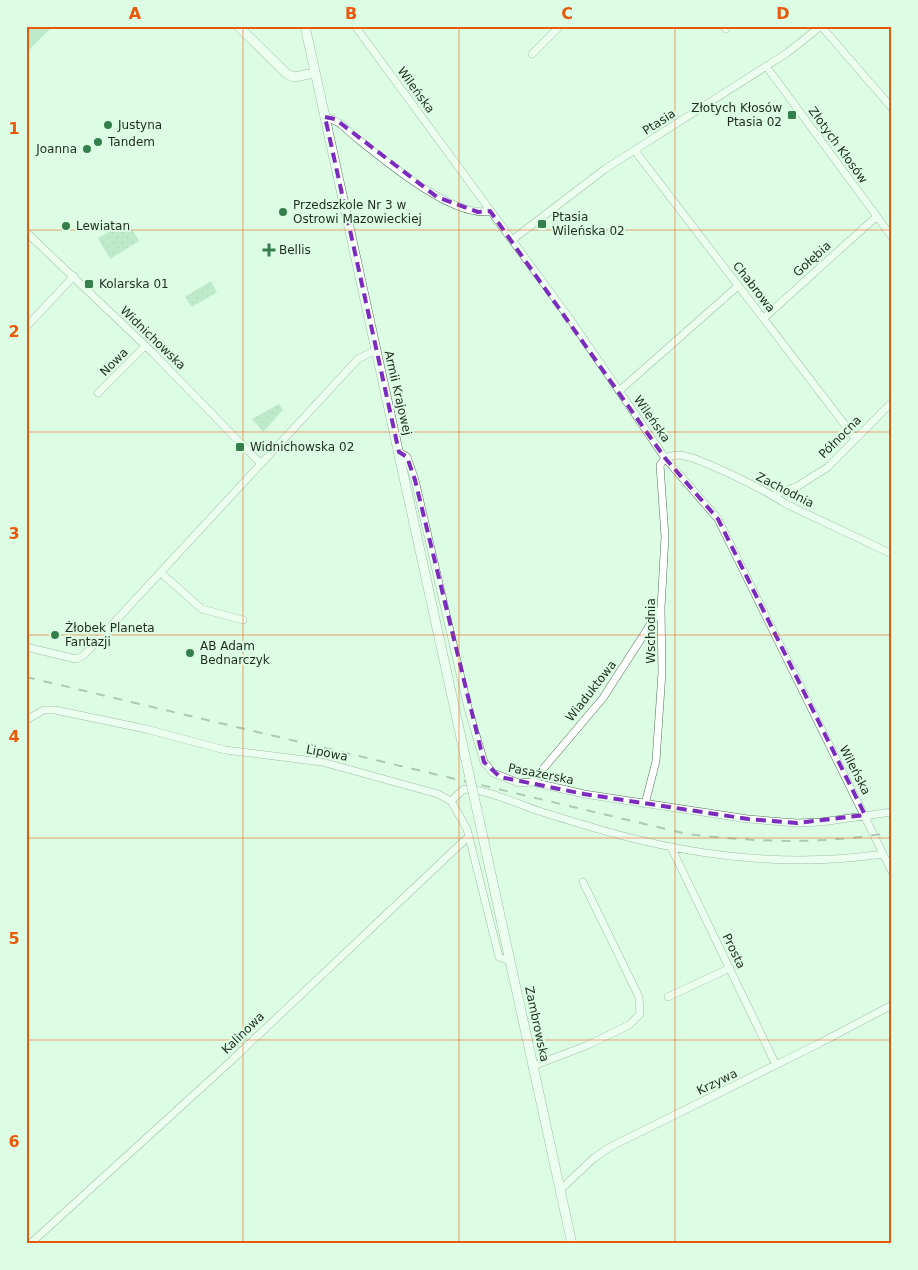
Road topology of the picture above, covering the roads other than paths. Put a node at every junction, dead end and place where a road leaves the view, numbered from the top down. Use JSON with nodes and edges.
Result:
{"nodes":[{"id":1,"x":238,"y":26,"type":"edge"},
{"id":2,"x":305,"y":26,"type":"edge"},
{"id":3,"x":355,"y":26,"type":"edge"},
{"id":4,"x":560,"y":26,"type":"edge"},
{"id":5,"x":821,"y":26,"type":"edge"},
{"id":6,"x":532,"y":54,"type":"dead end"},
{"id":7,"x":766,"y":66,"type":"junction"},
{"id":8,"x":315,"y":73,"type":"junction"},
{"id":9,"x":892,"y":108,"type":"edge"},
{"id":10,"x":325,"y":117,"type":"junction"},
{"id":11,"x":635,"y":151,"type":"junction"},
{"id":12,"x":490,"y":211,"type":"junction"},
{"id":13,"x":876,"y":217,"type":"junction"},
{"id":14,"x":27,"y":234,"type":"edge"},
{"id":15,"x":892,"y":237,"type":"edge"},
{"id":16,"x":512,"y":240,"type":"junction"},
{"id":17,"x":74,"y":276,"type":"junction"},
{"id":18,"x":738,"y":286,"type":"junction"},
{"id":19,"x":764,"y":318,"type":"junction"},
{"id":20,"x":26,"y":327,"type":"edge"},
{"id":21,"x":145,"y":346,"type":"junction"},
{"id":22,"x":376,"y":350,"type":"junction"},
{"id":23,"x":618,"y":391,"type":"junction"},
{"id":24,"x":98,"y":393,"type":"dead end"},
{"id":25,"x":892,"y":402,"type":"edge"},
{"id":26,"x":855,"y":438,"type":"junction"},
{"id":27,"x":399,"y":452,"type":"junction"},
{"id":28,"x":665,"y":458,"type":"junction"},
{"id":29,"x":261,"y":464,"type":"junction"},
{"id":30,"x":774,"y":495,"type":"junction"},
{"id":31,"x":892,"y":554,"type":"edge"},
{"id":32,"x":161,"y":573,"type":"junction"},
{"id":33,"x":661,"y":608,"type":"junction"},
{"id":34,"x":243,"y":620,"type":"dead end"},
{"id":35,"x":26,"y":647,"type":"edge"},
{"id":36,"x":26,"y":720,"type":"edge"},
{"id":37,"x":532,"y":782,"type":"junction"},
{"id":38,"x":451,"y":801,"type":"junction"},
{"id":39,"x":645,"y":804,"type":"junction"},
{"id":40,"x":477,"y":810,"type":"joint"},
{"id":41,"x":892,"y":812,"type":"edge"},
{"id":42,"x":865,"y":815,"type":"junction"},
{"id":43,"x":469,"y":836,"type":"junction"},
{"id":44,"x":671,"y":847,"type":"junction"},
{"id":45,"x":886,"y":856,"type":"edge"},
{"id":46,"x":892,"y":872,"type":"edge"},
{"id":47,"x":583,"y":882,"type":"dead end"},
{"id":48,"x":510,"y":961,"type":"junction"},
{"id":49,"x":730,"y":968,"type":"junction"},
{"id":50,"x":668,"y":997,"type":"dead end"},
{"id":51,"x":892,"y":1005,"type":"edge"},
{"id":52,"x":776,"y":1065,"type":"junction"},
{"id":53,"x":533,"y":1066,"type":"junction"},
{"id":54,"x":560,"y":1190,"type":"junction"},
{"id":55,"x":30,"y":1244,"type":"edge"},
{"id":56,"x":572,"y":1244,"type":"edge"}],
"edges":[{"from":1,"to":8,"type":"main road"},
{"from":2,"to":8,"type":"main road","name":"Armii Krajowej"},
{"from":3,"to":12,"type":"street","name":"Wileńska"},
{"from":4,"to":6,"type":"street"},
{"from":5,"to":7,"type":"street","name":"Ptasia"},
{"from":5,"to":9,"type":"street"},
{"from":7,"to":11,"type":"street","name":"Ptasia"},
{"from":7,"to":13,"type":"street","name":"Złotych Kłosów"},
{"from":8,"to":10,"type":"main road","name":"Armii Krajowej"},
{"from":10,"to":12,"type":"street"},
{"from":10,"to":22,"type":"main road","name":"Armii Krajowej"},
{"from":11,"to":16,"type":"street","name":"Ptasia"},
{"from":11,"to":18,"type":"street","name":"Chabrowa"},
{"from":12,"to":16,"type":"street","name":"Wileńska"},
{"from":13,"to":15,"type":"street","name":"Złotych Kłosów"},
{"from":13,"to":19,"type":"street","name":"Gołębia"},
{"from":14,"to":17,"type":"street","name":"Widnichowska"},
{"from":16,"to":23,"type":"street","name":"Wileńska"},
{"from":17,"to":20,"type":"street"},
{"from":17,"to":21,"type":"street","name":"Widnichowska"},
{"from":18,"to":19,"type":"street","name":"Chabrowa"},
{"from":18,"to":23,"type":"street"},
{"from":19,"to":26,"type":"street","name":"Chabrowa"},
{"from":21,"to":24,"type":"street","name":"Nowa"},
{"from":21,"to":29,"type":"street","name":"Widnichowska"},
{"from":22,"to":27,"type":"main road","name":"Armii Krajowej"},
{"from":22,"to":29,"type":"street"},
{"from":23,"to":28,"type":"street","name":"Wileńska"},
{"from":25,"to":26,"type":"street","name":"Północna"},
{"from":26,"to":30,"type":"street","name":"Północna"},
{"from":27,"to":37,"type":"street","name":"Pasażerska"},
{"from":27,"to":40,"type":"main road","name":"Armii Krajowej","bridge":true},
{"from":28,"to":30,"type":"street","name":"Zachodnia"},
{"from":28,"to":33,"type":"street","name":"Wschodnia"},
{"from":28,"to":42,"type":"street","name":"Wileńska"},
{"from":29,"to":32,"type":"street"},
{"from":30,"to":31,"type":"street","name":"Zachodnia"},
{"from":32,"to":34,"type":"street"},
{"from":32,"to":35,"type":"street"},
{"from":33,"to":37,"type":"street","name":"Wiaduktowa"},
{"from":33,"to":39,"type":"street","name":"Wschodnia"},
{"from":36,"to":38,"type":"street","name":"Lipowa"},
{"from":37,"to":39,"type":"street","name":"Pasażerska"},
{"from":38,"to":43,"type":"street"},
{"from":38,"to":44,"type":"street"},
{"from":39,"to":42,"type":"street","name":"Pasażerska"},
{"from":40,"to":48,"type":"main road","name":"Zambrowska"},
{"from":41,"to":42,"type":"street","name":"Pasażerska"},
{"from":42,"to":45,"type":"street","name":"Wileńska"},
{"from":43,"to":48,"type":"street"},
{"from":43,"to":55,"type":"street","name":"Kalinowa"},
{"from":44,"to":45,"type":"street"},
{"from":44,"to":49,"type":"street","name":"Prosta"},
{"from":45,"to":46,"type":"street"},
{"from":47,"to":53,"type":"street"},
{"from":48,"to":53,"type":"main road","name":"Zambrowska"},
{"from":49,"to":50,"type":"street"},
{"from":49,"to":52,"type":"street","name":"Prosta"},
{"from":51,"to":52,"type":"street","name":"Krzywa"},
{"from":52,"to":54,"type":"street","name":"Krzywa"},
{"from":53,"to":54,"type":"main road","name":"Zambrowska"},
{"from":54,"to":56,"type":"main road","name":"Zambrowska"}]}
